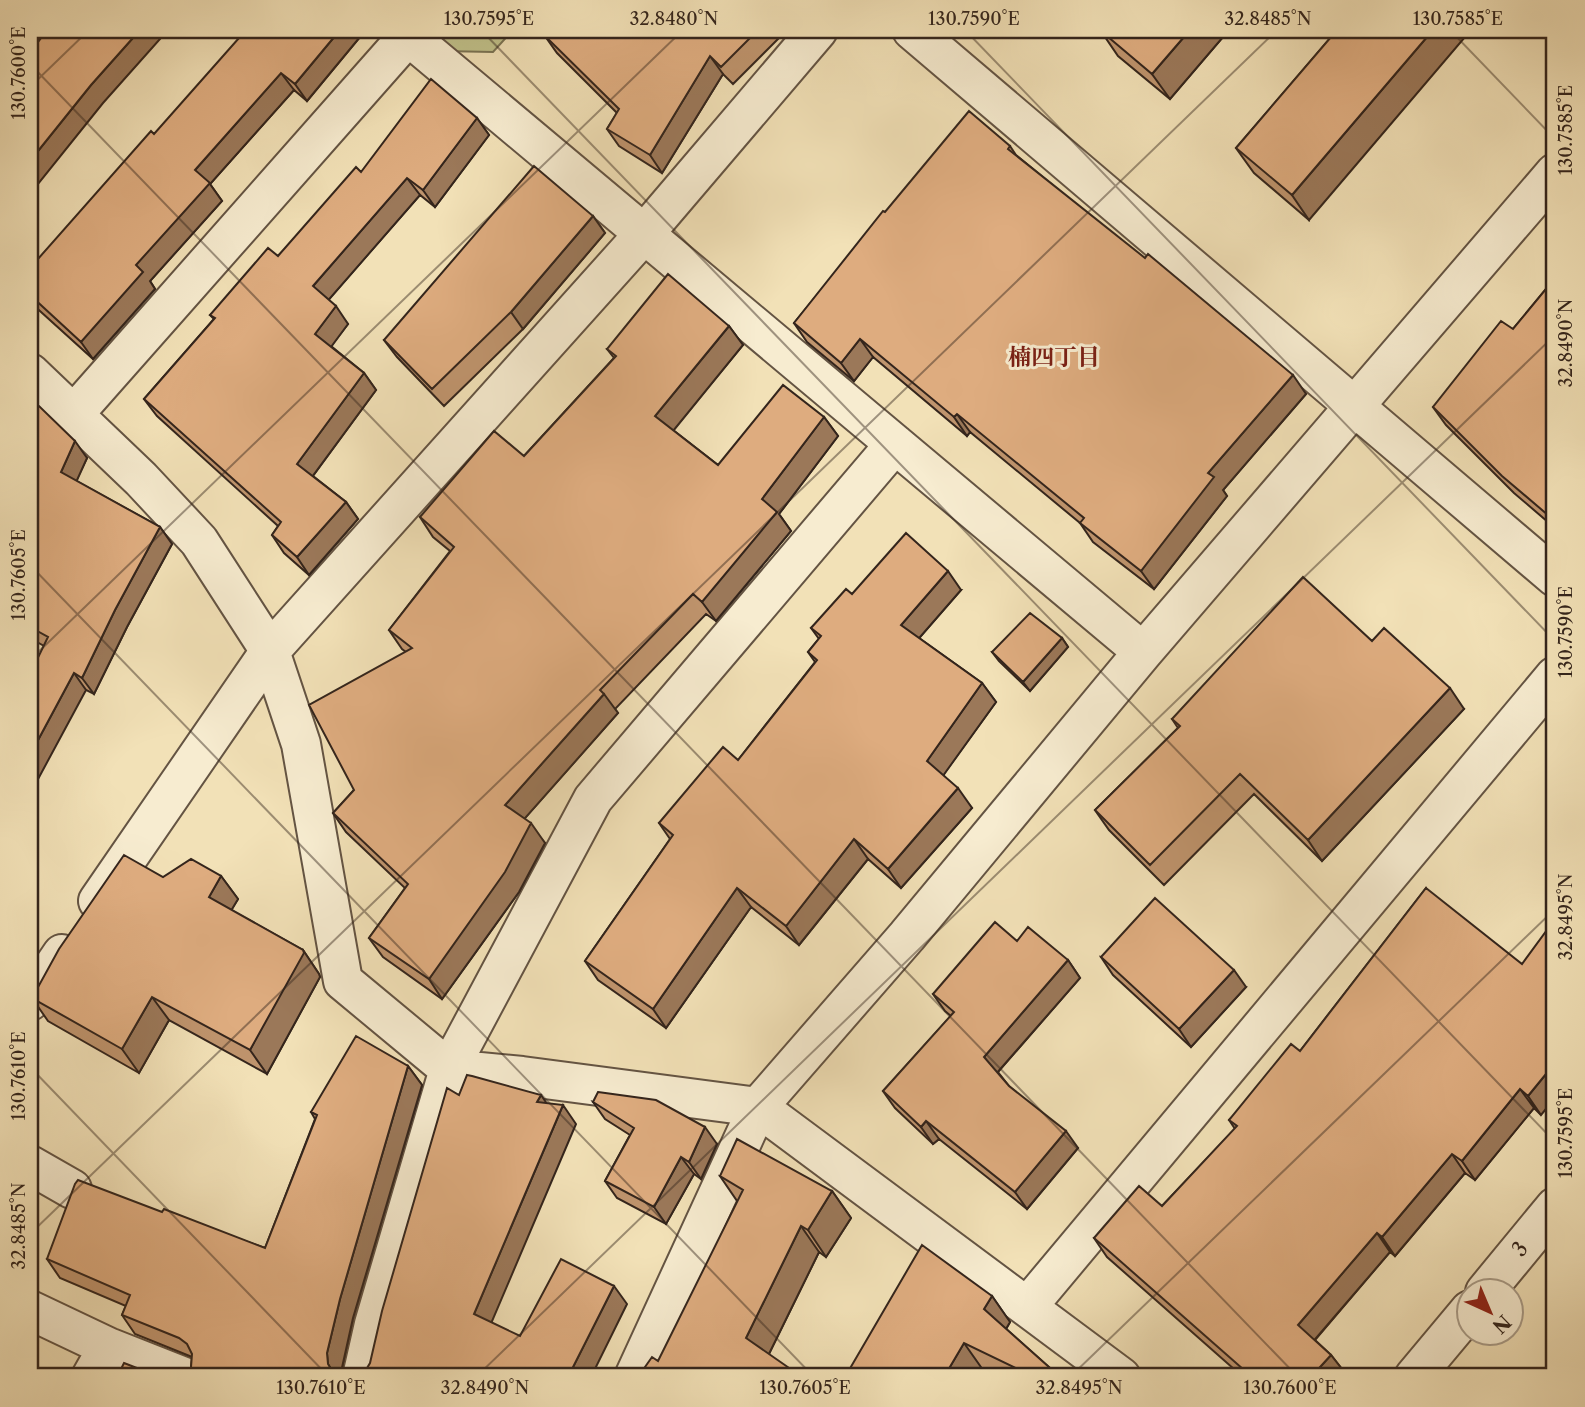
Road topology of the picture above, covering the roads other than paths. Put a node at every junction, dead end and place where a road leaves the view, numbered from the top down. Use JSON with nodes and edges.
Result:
{"nodes":[{"id":1,"x":818,"y":30,"type":"edge"},
{"id":2,"x":912,"y":30,"type":"edge"},
{"id":3,"x":405,"y":33,"type":"edge"},
{"id":4,"x":1555,"y":173,"type":"edge"},
{"id":5,"x":644,"y":234,"type":"junction"},
{"id":6,"x":30,"y":373,"type":"edge"},
{"id":7,"x":1353,"y":406,"type":"junction"},
{"id":8,"x":73,"y":415,"type":"junction"},
{"id":9,"x":895,"y":444,"type":"junction"},
{"id":10,"x":1555,"y":577,"type":"edge"},
{"id":11,"x":270,"y":651,"type":"junction"},
{"id":12,"x":1143,"y":652,"type":"junction"},
{"id":13,"x":1555,"y":676,"type":"edge"},
{"id":14,"x":30,"y":1001,"type":"edge"},
{"id":15,"x":449,"y":1069,"type":"junction"},
{"id":16,"x":758,"y":1107,"type":"junction"},
{"id":17,"x":30,"y":1166,"type":"edge"},
{"id":18,"x":72,"y":1189,"type":"edge"},
{"id":19,"x":1555,"y":1207,"type":"edge"},
{"id":20,"x":1497,"y":1278,"type":"edge"},
{"id":21,"x":1027,"y":1307,"type":"junction"},
{"id":22,"x":30,"y":1310,"type":"edge"},
{"id":23,"x":1456,"y":1326,"type":"edge"},
{"id":24,"x":99,"y":1362,"type":"edge"},
{"id":25,"x":184,"y":1377,"type":"edge"},
{"id":26,"x":362,"y":1377,"type":"edge"},
{"id":27,"x":634,"y":1377,"type":"edge"},
{"id":28,"x":1121,"y":1377,"type":"edge"},
{"id":29,"x":1414,"y":1377,"type":"edge"}],
"edges":[{"from":1,"to":5,"type":"street"},
{"from":2,"to":7,"type":"street"},
{"from":3,"to":5,"type":"street"},
{"from":3,"to":8,"type":"street"},
{"from":4,"to":7,"type":"street"},
{"from":5,"to":9,"type":"street"},
{"from":5,"to":11,"type":"street"},
{"from":6,"to":8,"type":"street"},
{"from":7,"to":10,"type":"street"},
{"from":7,"to":12,"type":"street"},
{"from":8,"to":11,"type":"street"},
{"from":9,"to":12,"type":"street"},
{"from":9,"to":15,"type":"street"},
{"from":11,"to":14,"type":"street"},
{"from":11,"to":15,"type":"street"},
{"from":12,"to":16,"type":"street"},
{"from":13,"to":21,"type":"street"},
{"from":15,"to":16,"type":"street"},
{"from":15,"to":26,"type":"street"},
{"from":16,"to":21,"type":"street"},
{"from":16,"to":27,"type":"street"},
{"from":17,"to":18,"type":"street"},
{"from":19,"to":20,"type":"street","name":"3"},
{"from":21,"to":28,"type":"street"},
{"from":22,"to":24,"type":"street"},
{"from":23,"to":29,"type":"street"},
{"from":24,"to":25,"type":"street"}]}
